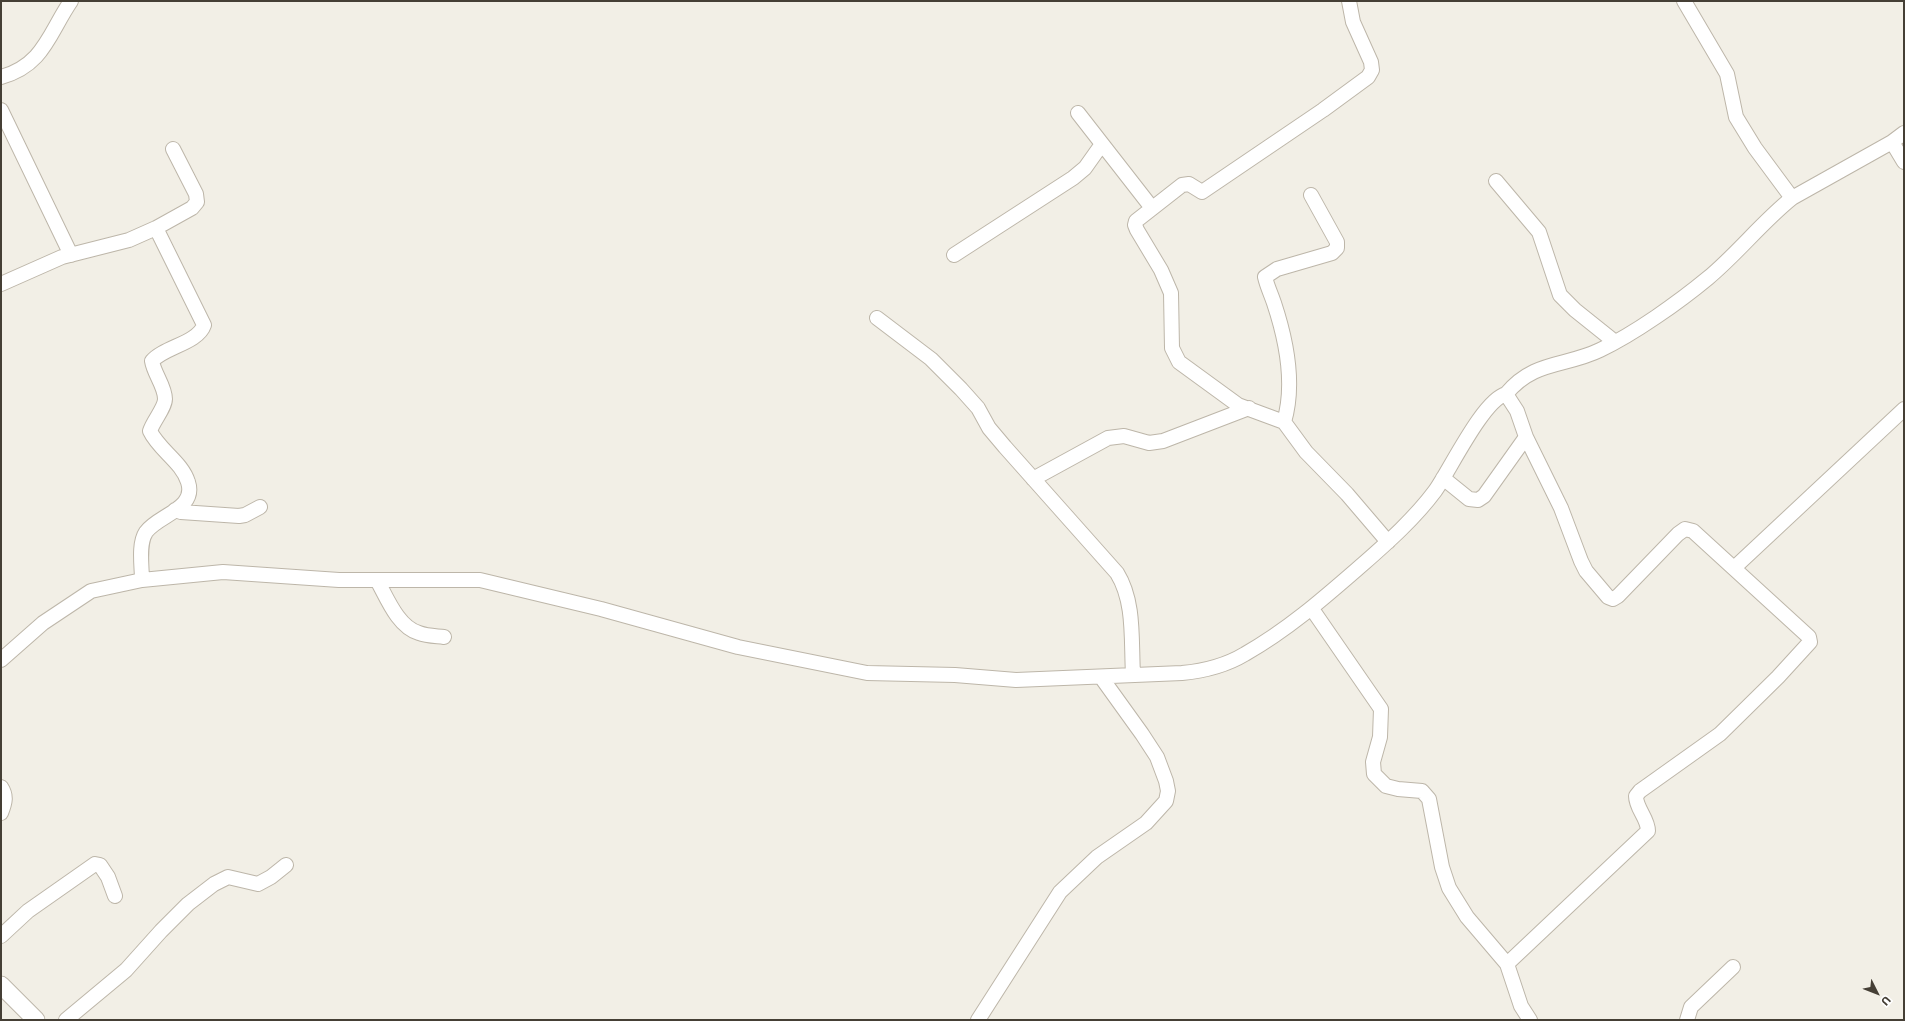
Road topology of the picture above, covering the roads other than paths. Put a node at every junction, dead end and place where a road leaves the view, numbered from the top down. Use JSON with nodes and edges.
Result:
{"nodes":[{"id":1,"x":71,"y":1,"type":"edge"},
{"id":2,"x":1349,"y":1,"type":"edge"},
{"id":3,"x":1684,"y":1,"type":"edge"},
{"id":4,"x":1,"y":77,"type":"edge"},
{"id":5,"x":1,"y":110,"type":"edge"},
{"id":6,"x":1078,"y":113,"type":"dead end"},
{"id":7,"x":1904,"y":133,"type":"edge"},
{"id":8,"x":1892,"y":142,"type":"junction"},
{"id":9,"x":1102,"y":144,"type":"junction"},
{"id":10,"x":172,"y":149,"type":"dead end"},
{"id":11,"x":1904,"y":162,"type":"edge"},
{"id":12,"x":1496,"y":181,"type":"dead end"},
{"id":13,"x":1311,"y":195,"type":"dead end"},
{"id":14,"x":1792,"y":198,"type":"junction"},
{"id":15,"x":1152,"y":208,"type":"junction"},
{"id":16,"x":156,"y":228,"type":"junction"},
{"id":17,"x":71,"y":255,"type":"junction"},
{"id":18,"x":954,"y":255,"type":"dead end"},
{"id":19,"x":1,"y":284,"type":"edge"},
{"id":20,"x":877,"y":318,"type":"dead end"},
{"id":21,"x":1615,"y":342,"type":"junction"},
{"id":22,"x":1506,"y":394,"type":"junction"},
{"id":23,"x":1248,"y":408,"type":"junction"},
{"id":24,"x":1904,"y":410,"type":"edge"},
{"id":25,"x":1284,"y":422,"type":"junction"},
{"id":26,"x":1526,"y":437,"type":"junction"},
{"id":27,"x":1033,"y":478,"type":"junction"},
{"id":28,"x":1443,"y":478,"type":"junction"},
{"id":29,"x":260,"y":507,"type":"dead end"},
{"id":30,"x":175,"y":510,"type":"junction"},
{"id":31,"x":1388,"y":542,"type":"junction"},
{"id":32,"x":1734,"y":568,"type":"junction"},
{"id":33,"x":142,"y":580,"type":"junction"},
{"id":34,"x":377,"y":580,"type":"junction"},
{"id":35,"x":1312,"y":609,"type":"junction"},
{"id":36,"x":444,"y":638,"type":"dead end"},
{"id":37,"x":1,"y":660,"type":"edge"},
{"id":38,"x":1133,"y":674,"type":"junction"},
{"id":39,"x":1100,"y":678,"type":"junction"},
{"id":40,"x":1,"y":787,"type":"edge"},
{"id":41,"x":1,"y":813,"type":"edge"},
{"id":42,"x":286,"y":864,"type":"dead end"},
{"id":43,"x":115,"y":896,"type":"dead end"},
{"id":44,"x":1,"y":936,"type":"edge"},
{"id":45,"x":1507,"y":964,"type":"junction"},
{"id":46,"x":1733,"y":967,"type":"dead end"},
{"id":47,"x":1,"y":985,"type":"edge"},
{"id":48,"x":36,"y":1020,"type":"edge"},
{"id":49,"x":66,"y":1020,"type":"edge"},
{"id":50,"x":978,"y":1020,"type":"edge"},
{"id":51,"x":1530,"y":1020,"type":"edge"},
{"id":52,"x":1687,"y":1020,"type":"edge"}],
"edges":[{"from":1,"to":4,"type":"street"},
{"from":2,"to":15,"type":"street"},
{"from":3,"to":14,"type":"street"},
{"from":5,"to":17,"type":"street"},
{"from":6,"to":9,"type":"street"},
{"from":7,"to":8,"type":"street"},
{"from":8,"to":11,"type":"street"},
{"from":8,"to":14,"type":"street"},
{"from":9,"to":15,"type":"street"},
{"from":9,"to":18,"type":"street"},
{"from":10,"to":16,"type":"street"},
{"from":12,"to":21,"type":"street"},
{"from":13,"to":25,"type":"street"},
{"from":14,"to":21,"type":"street"},
{"from":15,"to":23,"type":"street"},
{"from":16,"to":17,"type":"street"},
{"from":16,"to":30,"type":"street"},
{"from":17,"to":19,"type":"street"},
{"from":20,"to":27,"type":"street"},
{"from":21,"to":22,"type":"street"},
{"from":22,"to":26,"type":"street"},
{"from":22,"to":28,"type":"street"},
{"from":23,"to":25,"type":"street"},
{"from":23,"to":27,"type":"street"},
{"from":24,"to":32,"type":"street"},
{"from":25,"to":31,"type":"street"},
{"from":26,"to":28,"type":"street"},
{"from":26,"to":32,"type":"street"},
{"from":27,"to":38,"type":"street"},
{"from":28,"to":31,"type":"street"},
{"from":29,"to":30,"type":"street"},
{"from":30,"to":33,"type":"street"},
{"from":31,"to":35,"type":"street"},
{"from":32,"to":45,"type":"street"},
{"from":33,"to":34,"type":"street"},
{"from":33,"to":37,"type":"street"},
{"from":34,"to":36,"type":"street"},
{"from":34,"to":39,"type":"street"},
{"from":35,"to":38,"type":"street"},
{"from":35,"to":45,"type":"street"},
{"from":38,"to":39,"type":"street"},
{"from":39,"to":50,"type":"street"},
{"from":40,"to":41,"type":"street"},
{"from":42,"to":49,"type":"street"},
{"from":43,"to":44,"type":"street"},
{"from":45,"to":51,"type":"street"},
{"from":46,"to":52,"type":"street"},
{"from":47,"to":48,"type":"street"}]}
